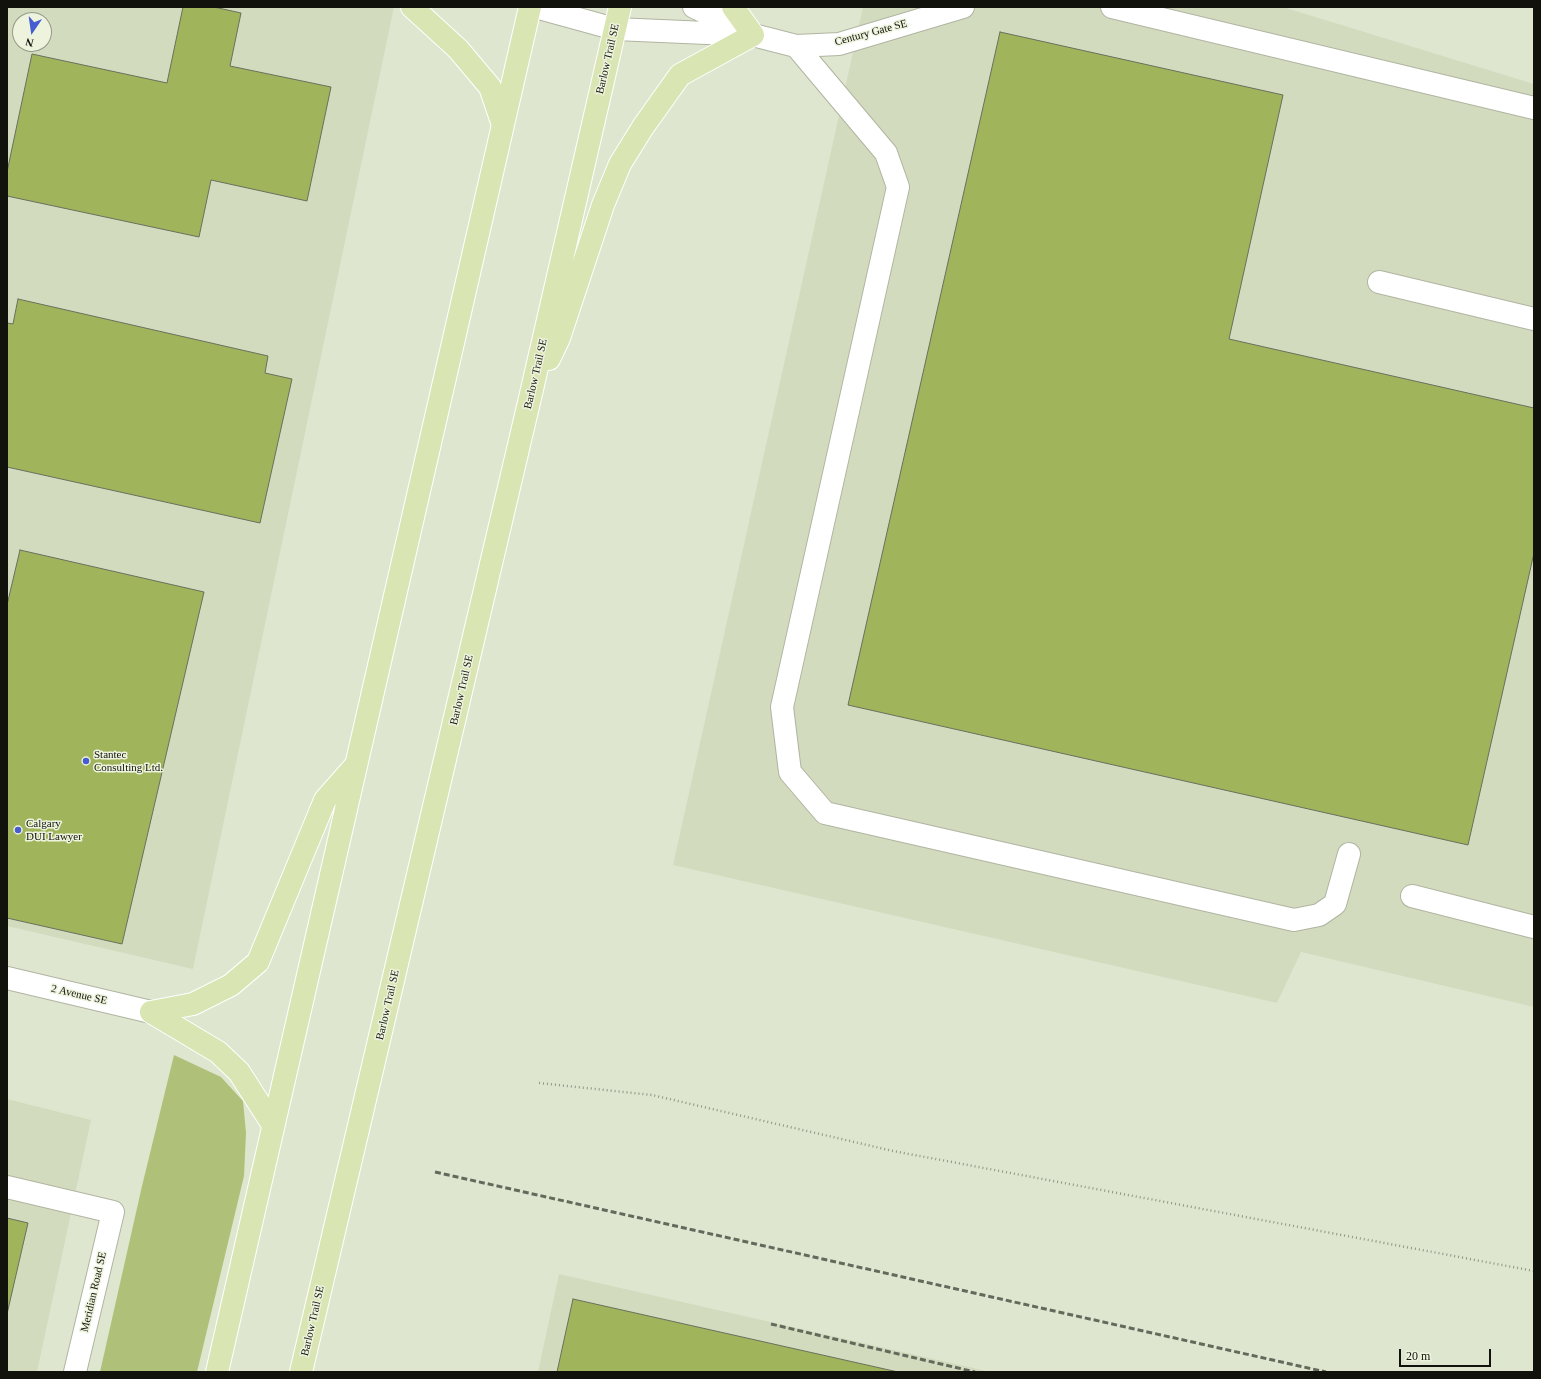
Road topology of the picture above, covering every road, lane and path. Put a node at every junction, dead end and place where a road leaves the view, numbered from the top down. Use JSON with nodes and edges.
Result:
{"nodes":[{"id":1,"x":412,"y":7,"type":"edge"},
{"id":2,"x":530,"y":7,"type":"edge"},
{"id":3,"x":535,"y":7,"type":"edge"},
{"id":4,"x":620,"y":7,"type":"edge"},
{"id":5,"x":694,"y":7,"type":"edge"},
{"id":6,"x":733,"y":7,"type":"edge"},
{"id":7,"x":963,"y":7,"type":"edge"},
{"id":8,"x":1112,"y":7,"type":"edge"},
{"id":9,"x":615,"y":28,"type":"junction"},
{"id":10,"x":753,"y":35,"type":"junction"},
{"id":11,"x":796,"y":46,"type":"junction"},
{"id":12,"x":1534,"y":108,"type":"edge"},
{"id":13,"x":503,"y":125,"type":"junction"},
{"id":14,"x":1379,"y":282,"type":"dead end"},
{"id":15,"x":1534,"y":319,"type":"edge"},
{"id":16,"x":530,"y":398,"type":"junction"},
{"id":17,"x":356,"y":766,"type":"junction"},
{"id":18,"x":1349,"y":854,"type":"dead end"},
{"id":19,"x":1412,"y":896,"type":"dead end"},
{"id":20,"x":1534,"y":927,"type":"edge"},
{"id":21,"x":7,"y":978,"type":"edge"},
{"id":22,"x":150,"y":1012,"type":"junction"},
{"id":23,"x":539,"y":1083,"type":"dead end"},
{"id":24,"x":273,"y":1125,"type":"junction"},
{"id":25,"x":7,"y":1187,"type":"edge"},
{"id":26,"x":1534,"y":1271,"type":"edge"},
{"id":27,"x":75,"y":1372,"type":"edge"},
{"id":28,"x":217,"y":1372,"type":"edge"},
{"id":29,"x":301,"y":1372,"type":"edge"}],
"edges":[{"from":1,"to":13,"type":"main road"},
{"from":2,"to":13,"type":"main road"},
{"from":3,"to":9,"type":"street","name":"Century Gate SE"},
{"from":4,"to":9,"type":"main road","name":"Barlow Trail SE"},
{"from":5,"to":10,"type":"street","name":"Century Gate SE"},
{"from":6,"to":10,"type":"main road"},
{"from":7,"to":11,"type":"street","name":"Century Gate SE"},
{"from":8,"to":12,"type":"street"},
{"from":9,"to":10,"type":"street","name":"Century Gate SE"},
{"from":9,"to":16,"type":"main road","name":"Barlow Trail SE"},
{"from":10,"to":11,"type":"street","name":"Century Gate SE"},
{"from":10,"to":16,"type":"main road"},
{"from":11,"to":18,"type":"street"},
{"from":13,"to":17,"type":"main road"},
{"from":14,"to":15,"type":"street"},
{"from":16,"to":29,"type":"main road","name":"Barlow Trail SE"},
{"from":17,"to":22,"type":"main road"},
{"from":17,"to":24,"type":"main road"},
{"from":19,"to":20,"type":"street"},
{"from":21,"to":22,"type":"street","name":"2 Avenue SE"},
{"from":22,"to":24,"type":"main road"},
{"from":23,"to":26,"type":"path"},
{"from":24,"to":28,"type":"main road"},
{"from":25,"to":27,"type":"street","name":"Meridian Road SE"}]}
